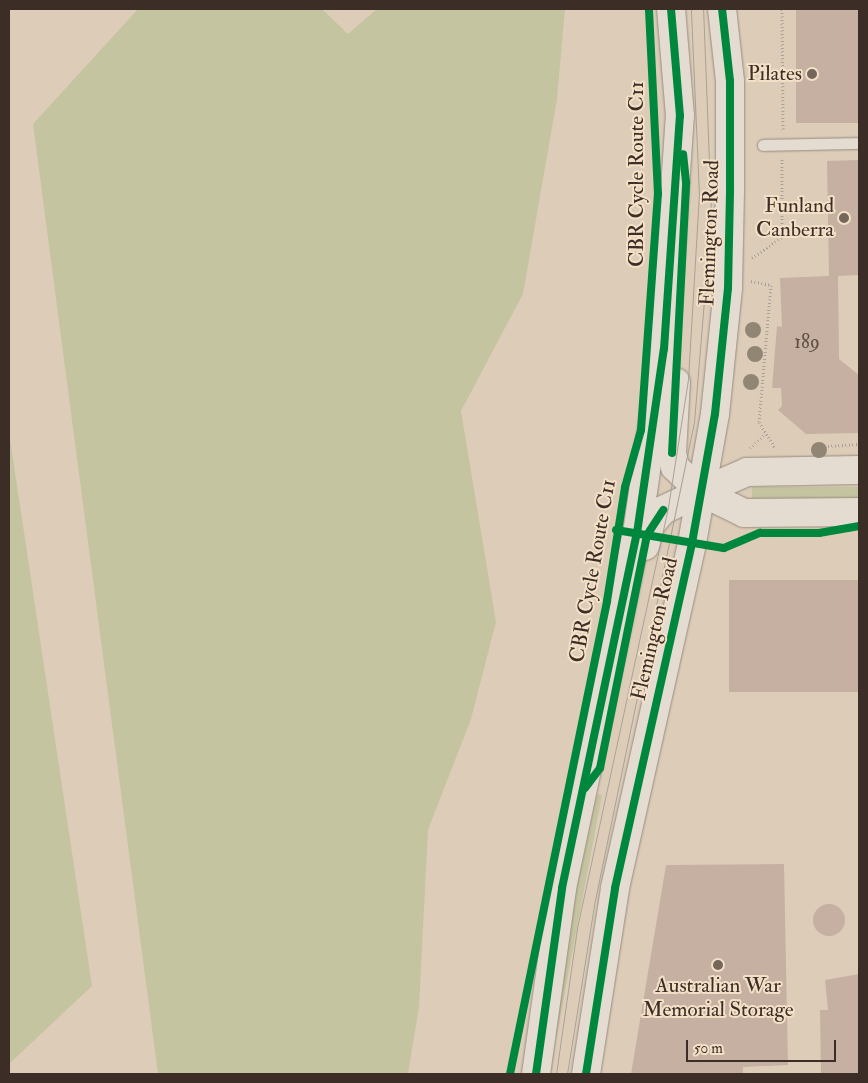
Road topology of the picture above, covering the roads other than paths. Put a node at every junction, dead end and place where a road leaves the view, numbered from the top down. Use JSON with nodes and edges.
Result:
{"nodes":[{"id":1,"x":671,"y":9,"type":"edge"},
{"id":2,"x":722,"y":9,"type":"edge"},
{"id":3,"x":680,"y":116,"type":"junction"},
{"id":4,"x":859,"y":143,"type":"edge"},
{"id":5,"x":763,"y":144,"type":"dead end"},
{"id":6,"x":859,"y":470,"type":"edge"},
{"id":7,"x":700,"y":492,"type":"junction"},
{"id":8,"x":859,"y":512,"type":"edge"},
{"id":9,"x":582,"y":792,"type":"junction"},
{"id":10,"x":536,"y":1074,"type":"edge"},
{"id":11,"x":586,"y":1074,"type":"edge"}],
"edges":[{"from":1,"to":3,"type":"main road","name":"Flemington Road"},
{"from":2,"to":7,"type":"main road","name":"Flemington Road"},
{"from":3,"to":7,"type":"main road"},
{"from":3,"to":9,"type":"main road","name":"Flemington Road"},
{"from":4,"to":5,"type":"lane"},
{"from":6,"to":7,"type":"main road"},
{"from":7,"to":8,"type":"main road"},
{"from":7,"to":9,"type":"main road"},
{"from":7,"to":11,"type":"main road","name":"Flemington Road"},
{"from":9,"to":10,"type":"main road","name":"Flemington Road"}]}
